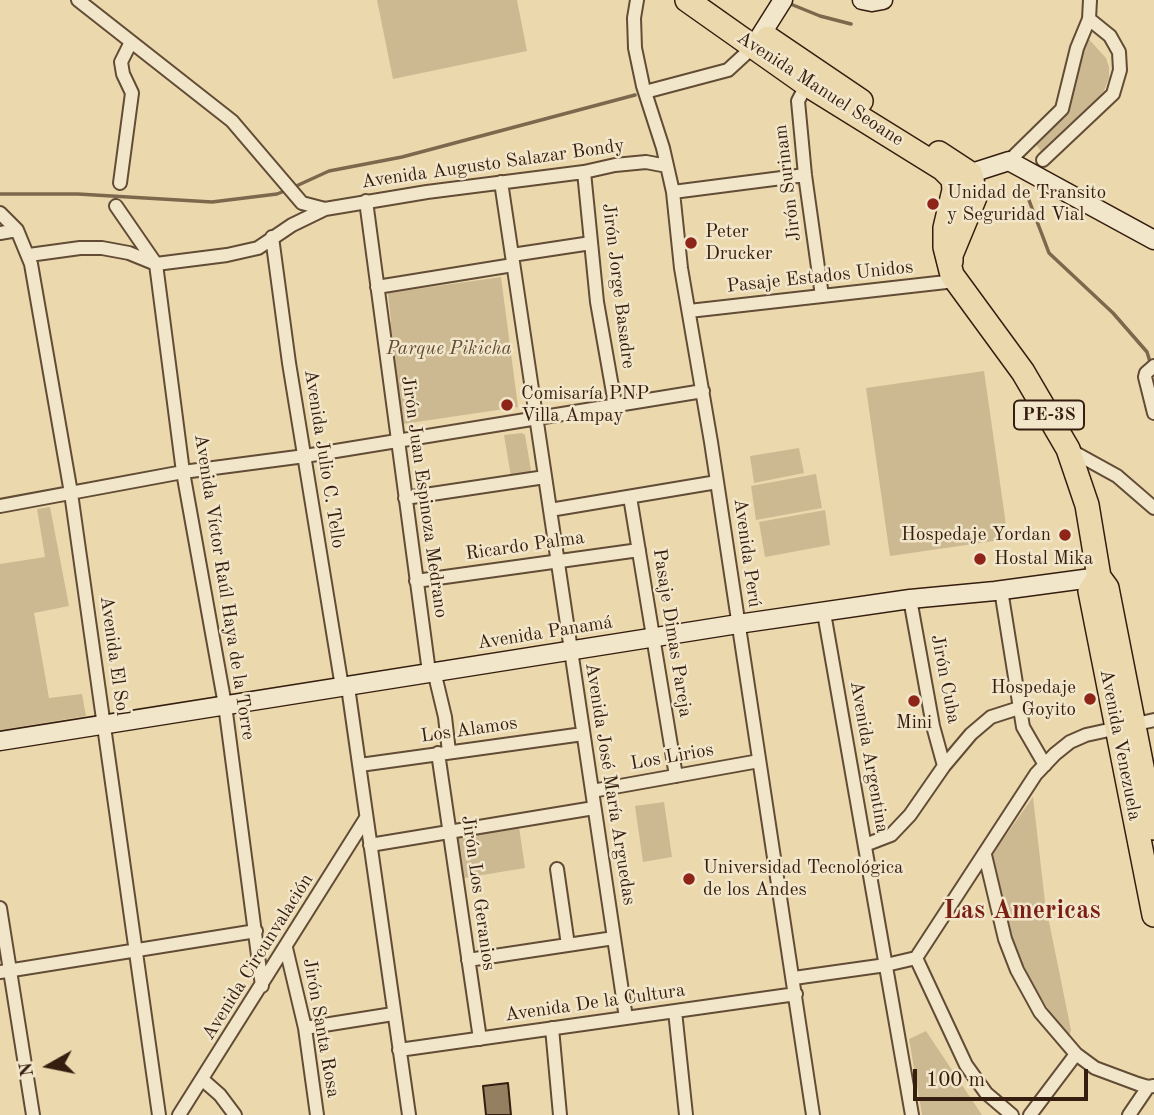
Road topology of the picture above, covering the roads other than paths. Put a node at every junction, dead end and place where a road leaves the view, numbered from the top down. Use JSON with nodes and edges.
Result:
{"nodes":[{"id":1,"x":78,"y":0,"type":"edge"},
{"id":2,"x":637,"y":0,"type":"edge"},
{"id":3,"x":687,"y":0,"type":"edge"},
{"id":4,"x":713,"y":0,"type":"edge"},
{"id":5,"x":862,"y":0,"type":"edge"},
{"id":6,"x":883,"y":0,"type":"edge"},
{"id":7,"x":1090,"y":0,"type":"edge"},
{"id":8,"x":782,"y":3,"type":"edge"},
{"id":9,"x":1089,"y":19,"type":"junction"},
{"id":10,"x":758,"y":40,"type":"junction"},
{"id":11,"x":131,"y":41,"type":"junction"},
{"id":12,"x":811,"y":77,"type":"junction"},
{"id":13,"x":645,"y":92,"type":"junction"},
{"id":14,"x":1030,"y":142,"type":"junction"},
{"id":15,"x":1043,"y":160,"type":"junction"},
{"id":16,"x":1009,"y":162,"type":"junction"},
{"id":17,"x":667,"y":166,"type":"junction"},
{"id":18,"x":584,"y":172,"type":"junction"},
{"id":19,"x":805,"y":175,"type":"junction"},
{"id":20,"x":962,"y":176,"type":"junction"},
{"id":21,"x":501,"y":182,"type":"junction"},
{"id":22,"x":1045,"y":182,"type":"junction"},
{"id":23,"x":120,"y":183,"type":"dead end"},
{"id":24,"x":673,"y":192,"type":"junction"},
{"id":25,"x":366,"y":201,"type":"junction"},
{"id":26,"x":116,"y":206,"type":"dead end"},
{"id":27,"x":325,"y":209,"type":"junction"},
{"id":28,"x":0,"y":213,"type":"edge"},
{"id":29,"x":17,"y":230,"type":"junction"},
{"id":30,"x":0,"y":233,"type":"edge"},
{"id":31,"x":272,"y":237,"type":"junction"},
{"id":32,"x":1154,"y":240,"type":"edge"},
{"id":33,"x":592,"y":243,"type":"junction"},
{"id":34,"x":29,"y":255,"type":"junction"},
{"id":35,"x":512,"y":260,"type":"junction"},
{"id":36,"x":156,"y":264,"type":"junction"},
{"id":37,"x":953,"y":278,"type":"junction"},
{"id":38,"x":377,"y":287,"type":"junction"},
{"id":39,"x":822,"y":296,"type":"junction"},
{"id":40,"x":689,"y":311,"type":"junction"},
{"id":41,"x":1150,"y":370,"type":"edge"},
{"id":42,"x":703,"y":391,"type":"junction"},
{"id":43,"x":1152,"y":394,"type":"edge"},
{"id":44,"x":615,"y":404,"type":"junction"},
{"id":45,"x":1154,"y":413,"type":"edge"},
{"id":46,"x":536,"y":417,"type":"junction"},
{"id":47,"x":397,"y":440,"type":"junction"},
{"id":48,"x":1068,"y":449,"type":"junction"},
{"id":49,"x":304,"y":456,"type":"junction"},
{"id":50,"x":183,"y":472,"type":"junction"},
{"id":51,"x":545,"y":477,"type":"junction"},
{"id":52,"x":717,"y":482,"type":"junction"},
{"id":53,"x":71,"y":493,"type":"junction"},
{"id":54,"x":631,"y":497,"type":"junction"},
{"id":55,"x":405,"y":498,"type":"junction"},
{"id":56,"x":0,"y":506,"type":"edge"},
{"id":57,"x":1154,"y":508,"type":"edge"},
{"id":58,"x":550,"y":510,"type":"junction"},
{"id":59,"x":639,"y":550,"type":"junction"},
{"id":60,"x":557,"y":561,"type":"junction"},
{"id":61,"x":1099,"y":577,"type":"junction"},
{"id":62,"x":416,"y":581,"type":"junction"},
{"id":63,"x":1001,"y":590,"type":"junction"},
{"id":64,"x":910,"y":599,"type":"junction"},
{"id":65,"x":824,"y":613,"type":"junction"},
{"id":66,"x":738,"y":624,"type":"junction"},
{"id":67,"x":653,"y":638,"type":"junction"},
{"id":68,"x":571,"y":650,"type":"junction"},
{"id":69,"x":432,"y":672,"type":"junction"},
{"id":70,"x":345,"y":687,"type":"junction"},
{"id":71,"x":225,"y":705,"type":"junction"},
{"id":72,"x":1019,"y":708,"type":"junction"},
{"id":73,"x":104,"y":724,"type":"junction"},
{"id":74,"x":1134,"y":724,"type":"edge"},
{"id":75,"x":583,"y":734,"type":"junction"},
{"id":76,"x":0,"y":741,"type":"edge"},
{"id":77,"x":444,"y":753,"type":"junction"},
{"id":78,"x":759,"y":761,"type":"junction"},
{"id":79,"x":359,"y":765,"type":"junction"},
{"id":80,"x":1045,"y":765,"type":"junction"},
{"id":81,"x":944,"y":766,"type":"junction"},
{"id":82,"x":676,"y":776,"type":"junction"},
{"id":83,"x":592,"y":791,"type":"junction"},
{"id":84,"x":594,"y":808,"type":"junction"},
{"id":85,"x":366,"y":818,"type":"junction"},
{"id":86,"x":1154,"y":828,"type":"edge"},
{"id":87,"x":450,"y":832,"type":"junction"},
{"id":88,"x":370,"y":845,"type":"junction"},
{"id":89,"x":865,"y":845,"type":"junction"},
{"id":90,"x":985,"y":855,"type":"junction"},
{"id":91,"x":557,"y":869,"type":"dead end"},
{"id":92,"x":0,"y":908,"type":"edge"},
{"id":93,"x":1154,"y":915,"type":"edge"},
{"id":94,"x":256,"y":931,"type":"junction"},
{"id":95,"x":614,"y":938,"type":"junction"},
{"id":96,"x":568,"y":945,"type":"junction"},
{"id":97,"x":286,"y":948,"type":"junction"},
{"id":98,"x":136,"y":950,"type":"junction"},
{"id":99,"x":916,"y":958,"type":"junction"},
{"id":100,"x":468,"y":960,"type":"junction"},
{"id":101,"x":886,"y":965,"type":"junction"},
{"id":102,"x":5,"y":972,"type":"edge"},
{"id":103,"x":794,"y":978,"type":"junction"},
{"id":104,"x":262,"y":986,"type":"junction"},
{"id":105,"x":796,"y":994,"type":"junction"},
{"id":106,"x":675,"y":1011,"type":"junction"},
{"id":107,"x":393,"y":1014,"type":"junction"},
{"id":108,"x":625,"y":1018,"type":"junction"},
{"id":109,"x":305,"y":1028,"type":"junction"},
{"id":110,"x":552,"y":1028,"type":"junction"},
{"id":111,"x":480,"y":1039,"type":"junction"},
{"id":112,"x":399,"y":1050,"type":"junction"},
{"id":113,"x":1076,"y":1054,"type":"junction"},
{"id":114,"x":203,"y":1080,"type":"junction"},
{"id":115,"x":1151,"y":1086,"type":"edge"},
{"id":116,"x":33,"y":1115,"type":"edge"},
{"id":117,"x":159,"y":1115,"type":"edge"},
{"id":118,"x":179,"y":1115,"type":"edge"},
{"id":119,"x":235,"y":1115,"type":"edge"},
{"id":120,"x":315,"y":1115,"type":"edge"},
{"id":121,"x":409,"y":1115,"type":"edge"},
{"id":122,"x":560,"y":1115,"type":"edge"},
{"id":123,"x":686,"y":1115,"type":"edge"},
{"id":124,"x":813,"y":1115,"type":"edge"},
{"id":125,"x":912,"y":1115,"type":"edge"},
{"id":126,"x":1012,"y":1115,"type":"edge"},
{"id":127,"x":1030,"y":1115,"type":"edge"},
{"id":128,"x":1129,"y":1115,"type":"edge"}],
"edges":[{"from":1,"to":11,"type":"street"},
{"from":2,"to":13,"type":"street","name":"Avenida Perú"},
{"from":3,"to":10,"type":"highway","name":"Avenida Manuel Seoane"},
{"from":4,"to":10,"type":"highway","name":"Avenida Manuel Seoane"},
{"from":5,"to":6,"type":"street"},
{"from":7,"to":9,"type":"street"},
{"from":8,"to":10,"type":"street"},
{"from":9,"to":14,"type":"street"},
{"from":9,"to":15,"type":"street"},
{"from":10,"to":12,"type":"highway","name":"Avenida Manuel Seoane"},
{"from":10,"to":13,"type":"street"},
{"from":11,"to":23,"type":"street"},
{"from":11,"to":27,"type":"street"},
{"from":12,"to":19,"type":"street","name":"Jirón Surinam"},
{"from":12,"to":20,"type":"highway","name":"Avenida Manuel Seoane"},
{"from":13,"to":17,"type":"street","name":"Avenida Perú"},
{"from":14,"to":15,"type":"street"},
{"from":14,"to":16,"type":"street"},
{"from":15,"to":22,"type":"street"},
{"from":16,"to":20,"type":"street"},
{"from":16,"to":22,"type":"street"},
{"from":17,"to":18,"type":"street","name":"Avenida Augusto Salazar Bondy"},
{"from":17,"to":24,"type":"street","name":"Avenida Perú"},
{"from":18,"to":21,"type":"street","name":"Avenida Augusto Salazar Bondy"},
{"from":18,"to":33,"type":"street","name":"Jirón Jorge Basadre"},
{"from":19,"to":24,"type":"street"},
{"from":19,"to":39,"type":"street","name":"Jirón Surinam"},
{"from":20,"to":37,"type":"highway","name":"Avenida Venezuela","number":"PE-3S"},
{"from":21,"to":25,"type":"street","name":"Avenida Augusto Salazar Bondy"},
{"from":21,"to":35,"type":"street","name":"Avenida José María Arguedas"},
{"from":22,"to":32,"type":"street"},
{"from":24,"to":40,"type":"street","name":"Avenida Perú"},
{"from":25,"to":27,"type":"street","name":"Avenida Augusto Salazar Bondy"},
{"from":25,"to":38,"type":"street","name":"Jirón Juan Espinoza Medrano"},
{"from":26,"to":36,"type":"street","name":"Avenida Víctor Raúl Haya de la Torre"},
{"from":27,"to":31,"type":"street","name":"Avenida Augusto Salazar Bondy"},
{"from":28,"to":29,"type":"street","name":"Avenida El Sol"},
{"from":29,"to":30,"type":"street"},
{"from":29,"to":34,"type":"street","name":"Avenida El Sol"},
{"from":31,"to":36,"type":"street","name":"Avenida Augusto Salazar Bondy"},
{"from":31,"to":49,"type":"street","name":"Avenida Julio C. Tello"},
{"from":33,"to":35,"type":"street"},
{"from":33,"to":44,"type":"street","name":"Jirón Jorge Basadre"},
{"from":34,"to":36,"type":"street"},
{"from":34,"to":53,"type":"street","name":"Avenida El Sol"},
{"from":35,"to":38,"type":"street"},
{"from":35,"to":46,"type":"street","name":"Avenida José María Arguedas"},
{"from":36,"to":50,"type":"street","name":"Avenida Víctor Raúl Haya de la Torre"},
{"from":37,"to":39,"type":"street","name":"Pasaje Estados Unidos"},
{"from":37,"to":48,"type":"highway","name":"Avenida Venezuela","number":"PE-3S"},
{"from":38,"to":47,"type":"street","name":"Jirón Juan Espinoza Medrano"},
{"from":39,"to":40,"type":"street","name":"Pasaje Estados Unidos"},
{"from":40,"to":42,"type":"street","name":"Avenida Perú"},
{"from":41,"to":43,"type":"street"},
{"from":42,"to":44,"type":"street"},
{"from":42,"to":52,"type":"street","name":"Avenida Perú"},
{"from":43,"to":45,"type":"street"},
{"from":44,"to":46,"type":"street"},
{"from":46,"to":47,"type":"street"},
{"from":46,"to":51,"type":"street","name":"Avenida José María Arguedas"},
{"from":47,"to":49,"type":"street"},
{"from":47,"to":55,"type":"street","name":"Jirón Juan Espinoza Medrano"},
{"from":48,"to":57,"type":"street"},
{"from":48,"to":61,"type":"highway","name":"Avenida Venezuela","number":"PE-3S"},
{"from":49,"to":50,"type":"street"},
{"from":49,"to":70,"type":"street","name":"Avenida Julio C. Tello"},
{"from":50,"to":53,"type":"street"},
{"from":50,"to":71,"type":"street","name":"Avenida Víctor Raúl Haya de la Torre"},
{"from":51,"to":55,"type":"street"},
{"from":51,"to":58,"type":"street","name":"Avenida José María Arguedas"},
{"from":52,"to":54,"type":"street"},
{"from":52,"to":66,"type":"street","name":"Avenida Perú"},
{"from":53,"to":56,"type":"street"},
{"from":53,"to":73,"type":"street","name":"Avenida El Sol"},
{"from":54,"to":58,"type":"street"},
{"from":54,"to":59,"type":"street","name":"Pasaje Dimas Pareja"},
{"from":55,"to":62,"type":"street","name":"Jirón Juan Espinoza Medrano"},
{"from":58,"to":60,"type":"street","name":"Avenida José María Arguedas"},
{"from":59,"to":60,"type":"street","name":"Ricardo Palma"},
{"from":59,"to":67,"type":"street","name":"Pasaje Dimas Pareja"},
{"from":60,"to":62,"type":"street","name":"Ricardo Palma"},
{"from":60,"to":68,"type":"street","name":"Avenida José María Arguedas"},
{"from":61,"to":63,"type":"street","name":"Avenida Panamá"},
{"from":61,"to":74,"type":"highway","name":"Avenida Venezuela","number":"PE-3S"},
{"from":62,"to":69,"type":"street","name":"Jirón Juan Espinoza Medrano"},
{"from":63,"to":64,"type":"street","name":"Avenida Panamá"},
{"from":63,"to":72,"type":"street"},
{"from":64,"to":65,"type":"street","name":"Avenida Panamá"},
{"from":64,"to":81,"type":"street","name":"Jirón Cuba"},
{"from":65,"to":66,"type":"street","name":"Avenida Panamá"},
{"from":65,"to":89,"type":"street","name":"Avenida Argentina"},
{"from":66,"to":67,"type":"street","name":"Avenida Panamá"},
{"from":66,"to":78,"type":"street","name":"Avenida Perú"},
{"from":67,"to":68,"type":"street","name":"Avenida Panamá"},
{"from":67,"to":82,"type":"street","name":"Pasaje Dimas Pareja"},
{"from":68,"to":69,"type":"street","name":"Avenida Panamá"},
{"from":68,"to":75,"type":"street","name":"Avenida José María Arguedas"},
{"from":69,"to":70,"type":"street","name":"Avenida Panamá"},
{"from":69,"to":77,"type":"street","name":"Jirón Los Geranios"},
{"from":70,"to":71,"type":"street","name":"Avenida Panamá"},
{"from":70,"to":79,"type":"street","name":"Avenida Julio C. Tello"},
{"from":71,"to":73,"type":"street","name":"Avenida Panamá"},
{"from":71,"to":94,"type":"street","name":"Avenida Víctor Raúl Haya de la Torre"},
{"from":72,"to":80,"type":"street"},
{"from":72,"to":81,"type":"street"},
{"from":73,"to":76,"type":"street","name":"Avenida Panamá"},
{"from":73,"to":98,"type":"street","name":"Avenida El Sol"},
{"from":74,"to":80,"type":"street"},
{"from":74,"to":86,"type":"highway","name":"Avenida Venezuela","number":"PE-3S"},
{"from":74,"to":93,"type":"highway","name":"Avenida Venezuela","number":"PE-3S"},
{"from":75,"to":77,"type":"street","name":"Los Alamos"},
{"from":75,"to":83,"type":"street","name":"Avenida José María Arguedas"},
{"from":77,"to":79,"type":"street","name":"Los Alamos"},
{"from":77,"to":87,"type":"street","name":"Jirón Los Geranios"},
{"from":78,"to":82,"type":"street","name":"Los Lirios"},
{"from":78,"to":103,"type":"street","name":"Avenida Perú"},
{"from":79,"to":85,"type":"street","name":"Avenida Julio C. Tello"},
{"from":80,"to":90,"type":"street"},
{"from":81,"to":89,"type":"street"},
{"from":82,"to":83,"type":"street","name":"Los Lirios"},
{"from":83,"to":84,"type":"street","name":"Avenida José María Arguedas"},
{"from":84,"to":87,"type":"street"},
{"from":84,"to":95,"type":"street","name":"Avenida José María Arguedas"},
{"from":85,"to":88,"type":"street","name":"Avenida Julio C. Tello"},
{"from":85,"to":97,"type":"street","name":"Avenida Circunvalación"},
{"from":87,"to":88,"type":"street"},
{"from":87,"to":100,"type":"street","name":"Jirón Los Geranios"},
{"from":88,"to":107,"type":"street","name":"Avenida Julio C. Tello"},
{"from":89,"to":101,"type":"street","name":"Avenida Argentina"},
{"from":90,"to":99,"type":"street"},
{"from":90,"to":113,"type":"street"},
{"from":91,"to":96,"type":"street"},
{"from":92,"to":102,"type":"street"},
{"from":94,"to":98,"type":"street"},
{"from":94,"to":104,"type":"street","name":"Avenida Víctor Raúl Haya de la Torre"},
{"from":95,"to":96,"type":"street"},
{"from":95,"to":108,"type":"street","name":"Avenida José María Arguedas"},
{"from":96,"to":100,"type":"street"},
{"from":97,"to":104,"type":"street","name":"Avenida Circunvalación"},
{"from":97,"to":109,"type":"street","name":"Jirón Santa Rosa"},
{"from":98,"to":102,"type":"street"},
{"from":98,"to":117,"type":"street","name":"Avenida El Sol"},
{"from":99,"to":101,"type":"street"},
{"from":99,"to":126,"type":"street"},
{"from":100,"to":111,"type":"street","name":"Jirón Los Geranios"},
{"from":101,"to":103,"type":"street"},
{"from":101,"to":125,"type":"street","name":"Avenida Argentina"},
{"from":102,"to":116,"type":"street"},
{"from":103,"to":105,"type":"street","name":"Avenida Perú"},
{"from":104,"to":114,"type":"street","name":"Avenida Circunvalación"},
{"from":105,"to":106,"type":"street","name":"Avenida De la Cultura"},
{"from":105,"to":124,"type":"street","name":"Avenida Perú"},
{"from":106,"to":108,"type":"street","name":"Avenida De la Cultura"},
{"from":106,"to":123,"type":"street"},
{"from":107,"to":109,"type":"street"},
{"from":107,"to":112,"type":"street","name":"Avenida Julio C. Tello"},
{"from":108,"to":110,"type":"street","name":"Avenida De la Cultura"},
{"from":109,"to":120,"type":"street","name":"Jirón Santa Rosa"},
{"from":110,"to":111,"type":"street","name":"Avenida De la Cultura"},
{"from":110,"to":122,"type":"street"},
{"from":111,"to":112,"type":"street","name":"Avenida De la Cultura"},
{"from":112,"to":121,"type":"street","name":"Avenida Julio C. Tello"},
{"from":113,"to":115,"type":"street"},
{"from":113,"to":127,"type":"street"},
{"from":114,"to":118,"type":"street","name":"Avenida Circunvalación"},
{"from":114,"to":119,"type":"street"},
{"from":115,"to":128,"type":"street"}]}
